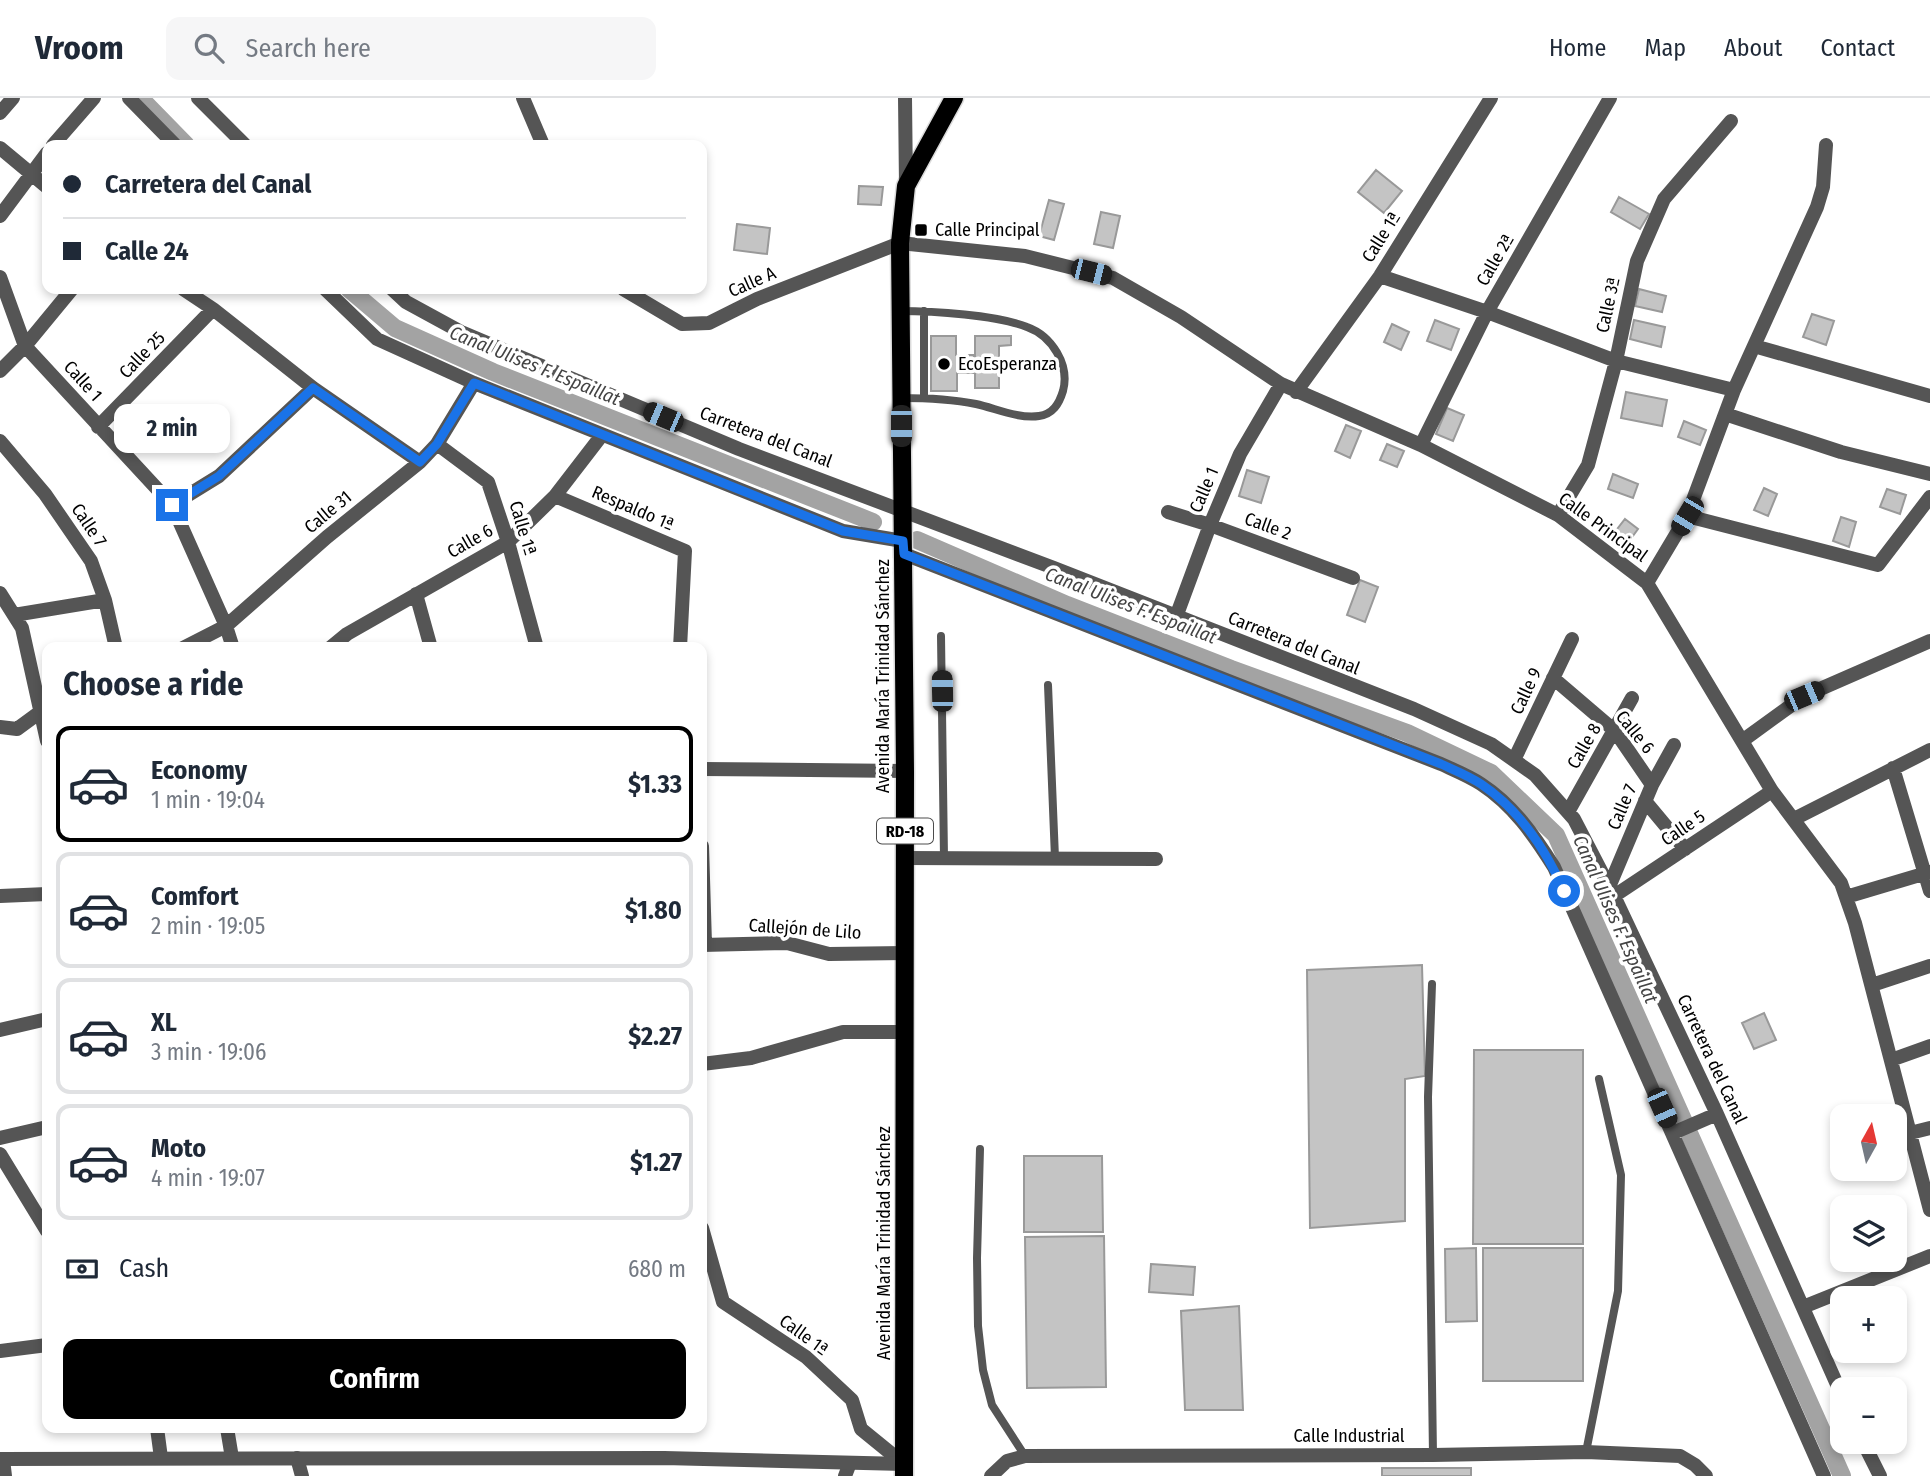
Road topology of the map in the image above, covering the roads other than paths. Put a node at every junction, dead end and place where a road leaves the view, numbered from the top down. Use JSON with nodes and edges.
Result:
{"nodes":[{"id":1,"x":13,"y":98,"type":"edge"},
{"id":2,"x":94,"y":98,"type":"edge"},
{"id":3,"x":129,"y":98,"type":"edge"},
{"id":4,"x":198,"y":98,"type":"edge"},
{"id":5,"x":523,"y":98,"type":"edge"},
{"id":6,"x":905,"y":98,"type":"edge"},
{"id":7,"x":954,"y":98,"type":"edge"},
{"id":8,"x":1491,"y":98,"type":"edge"},
{"id":9,"x":1610,"y":98,"type":"edge"},
{"id":10,"x":0,"y":113,"type":"edge"},
{"id":11,"x":1731,"y":121,"type":"dead end"},
{"id":12,"x":58,"y":140,"type":"edge"},
{"id":13,"x":170,"y":140,"type":"edge"},
{"id":14,"x":240,"y":140,"type":"edge"},
{"id":15,"x":541,"y":140,"type":"edge"},
{"id":16,"x":1826,"y":145,"type":"dead end"},
{"id":17,"x":0,"y":148,"type":"edge"},
{"id":18,"x":42,"y":160,"type":"edge"},
{"id":19,"x":32,"y":174,"type":"junction"},
{"id":20,"x":42,"y":183,"type":"edge"},
{"id":21,"x":905,"y":186,"type":"junction"},
{"id":22,"x":0,"y":216,"type":"edge"},
{"id":23,"x":900,"y":243,"type":"junction"},
{"id":24,"x":1380,"y":276,"type":"junction"},
{"id":25,"x":0,"y":277,"type":"edge"},
{"id":26,"x":68,"y":294,"type":"edge"},
{"id":27,"x":191,"y":294,"type":"edge"},
{"id":28,"x":329,"y":294,"type":"edge"},
{"id":29,"x":397,"y":294,"type":"edge"},
{"id":30,"x":631,"y":294,"type":"edge"},
{"id":31,"x":214,"y":309,"type":"junction"},
{"id":32,"x":899,"y":311,"type":"junction"},
{"id":33,"x":924,"y":311,"type":"junction"},
{"id":34,"x":1487,"y":312,"type":"junction"},
{"id":35,"x":25,"y":346,"type":"junction"},
{"id":36,"x":1754,"y":346,"type":"junction"},
{"id":37,"x":1616,"y":361,"type":"junction"},
{"id":38,"x":0,"y":371,"type":"edge"},
{"id":39,"x":474,"y":383,"type":"junction"},
{"id":40,"x":1281,"y":384,"type":"junction"},
{"id":41,"x":313,"y":388,"type":"junction"},
{"id":42,"x":1734,"y":390,"type":"junction"},
{"id":43,"x":1296,"y":392,"type":"junction"},
{"id":44,"x":1930,"y":396,"type":"edge"},
{"id":45,"x":901,"y":398,"type":"junction"},
{"id":46,"x":924,"y":398,"type":"junction"},
{"id":47,"x":1725,"y":414,"type":"junction"},
{"id":48,"x":98,"y":427,"type":"junction"},
{"id":49,"x":602,"y":435,"type":"junction"},
{"id":50,"x":0,"y":441,"type":"edge"},
{"id":51,"x":437,"y":444,"type":"junction"},
{"id":52,"x":1420,"y":445,"type":"junction"},
{"id":53,"x":420,"y":462,"type":"junction"},
{"id":54,"x":1930,"y":474,"type":"edge"},
{"id":55,"x":555,"y":496,"type":"junction"},
{"id":56,"x":1930,"y":497,"type":"edge"},
{"id":57,"x":172,"y":505,"type":"junction"},
{"id":58,"x":902,"y":509,"type":"junction"},
{"id":59,"x":1168,"y":512,"type":"dead end"},
{"id":60,"x":1558,"y":515,"type":"junction"},
{"id":61,"x":1687,"y":516,"type":"junction"},
{"id":62,"x":1210,"y":525,"type":"junction"},
{"id":63,"x":508,"y":542,"type":"junction"},
{"id":64,"x":903,"y":548,"type":"junction"},
{"id":65,"x":1353,"y":578,"type":"dead end"},
{"id":66,"x":1647,"y":583,"type":"junction"},
{"id":67,"x":0,"y":593,"type":"edge"},
{"id":68,"x":416,"y":594,"type":"junction"},
{"id":69,"x":106,"y":600,"type":"junction"},
{"id":70,"x":14,"y":615,"type":"junction"},
{"id":71,"x":1176,"y":617,"type":"junction"},
{"id":72,"x":226,"y":626,"type":"junction"},
{"id":73,"x":941,"y":636,"type":"dead end"},
{"id":74,"x":1572,"y":639,"type":"dead end"},
{"id":75,"x":1930,"y":641,"type":"edge"},
{"id":76,"x":115,"y":642,"type":"edge"},
{"id":77,"x":195,"y":642,"type":"edge"},
{"id":78,"x":231,"y":642,"type":"edge"},
{"id":79,"x":337,"y":642,"type":"edge"},
{"id":80,"x":429,"y":642,"type":"edge"},
{"id":81,"x":535,"y":642,"type":"edge"},
{"id":82,"x":680,"y":642,"type":"edge"},
{"id":83,"x":1553,"y":678,"type":"junction"},
{"id":84,"x":1048,"y":685,"type":"dead end"},
{"id":85,"x":1632,"y":698,"type":"dead end"},
{"id":86,"x":42,"y":702,"type":"edge"},
{"id":87,"x":42,"y":710,"type":"edge"},
{"id":88,"x":0,"y":727,"type":"edge"},
{"id":89,"x":1615,"y":731,"type":"junction"},
{"id":90,"x":1742,"y":741,"type":"junction"},
{"id":91,"x":1674,"y":745,"type":"dead end"},
{"id":92,"x":1930,"y":750,"type":"edge"},
{"id":93,"x":1514,"y":760,"type":"junction"},
{"id":94,"x":1893,"y":768,"type":"junction"},
{"id":95,"x":707,"y":769,"type":"edge"},
{"id":96,"x":905,"y":771,"type":"junction"},
{"id":97,"x":1652,"y":785,"type":"junction"},
{"id":98,"x":1772,"y":791,"type":"junction"},
{"id":99,"x":1645,"y":801,"type":"junction"},
{"id":100,"x":1568,"y":812,"type":"junction"},
{"id":101,"x":1794,"y":819,"type":"junction"},
{"id":102,"x":1685,"y":849,"type":"junction"},
{"id":103,"x":905,"y":858,"type":"junction"},
{"id":104,"x":944,"y":858,"type":"junction"},
{"id":105,"x":1055,"y":858,"type":"junction"},
{"id":106,"x":1156,"y":859,"type":"dead end"},
{"id":107,"x":1927,"y":873,"type":"edge"},
{"id":108,"x":1612,"y":891,"type":"junction"},
{"id":109,"x":1930,"y":891,"type":"edge"},
{"id":110,"x":42,"y":894,"type":"edge"},
{"id":111,"x":0,"y":896,"type":"edge"},
{"id":112,"x":1846,"y":897,"type":"junction"},
{"id":113,"x":707,"y":944,"type":"edge"},
{"id":114,"x":905,"y":953,"type":"junction"},
{"id":115,"x":1930,"y":966,"type":"edge"},
{"id":116,"x":1432,"y":984,"type":"dead end"},
{"id":117,"x":1872,"y":985,"type":"junction"},
{"id":118,"x":42,"y":1020,"type":"edge"},
{"id":119,"x":0,"y":1030,"type":"edge"},
{"id":120,"x":905,"y":1032,"type":"junction"},
{"id":121,"x":1930,"y":1046,"type":"edge"},
{"id":122,"x":1891,"y":1060,"type":"junction"},
{"id":123,"x":707,"y":1063,"type":"edge"},
{"id":124,"x":1600,"y":1079,"type":"dead end"},
{"id":125,"x":1717,"y":1114,"type":"junction"},
{"id":126,"x":42,"y":1128,"type":"edge"},
{"id":127,"x":1930,"y":1128,"type":"edge"},
{"id":128,"x":1677,"y":1131,"type":"junction"},
{"id":129,"x":1910,"y":1133,"type":"junction"},
{"id":130,"x":0,"y":1138,"type":"edge"},
{"id":131,"x":980,"y":1149,"type":"dead end"},
{"id":132,"x":0,"y":1154,"type":"edge"},
{"id":133,"x":1930,"y":1207,"type":"edge"},
{"id":134,"x":42,"y":1223,"type":"edge"},
{"id":135,"x":707,"y":1245,"type":"edge"},
{"id":136,"x":1930,"y":1256,"type":"edge"},
{"id":137,"x":1803,"y":1307,"type":"junction"},
{"id":138,"x":42,"y":1346,"type":"edge"},
{"id":139,"x":0,"y":1351,"type":"edge"},
{"id":140,"x":1834,"y":1377,"type":"edge"},
{"id":141,"x":158,"y":1433,"type":"edge"},
{"id":142,"x":228,"y":1433,"type":"edge"},
{"id":143,"x":1586,"y":1452,"type":"junction"},
{"id":144,"x":1869,"y":1454,"type":"edge"},
{"id":145,"x":1025,"y":1455,"type":"junction"},
{"id":146,"x":1433,"y":1455,"type":"junction"},
{"id":147,"x":161,"y":1458,"type":"junction"},
{"id":148,"x":232,"y":1458,"type":"junction"},
{"id":149,"x":297,"y":1458,"type":"junction"},
{"id":150,"x":2,"y":1459,"type":"edge"},
{"id":151,"x":847,"y":1470,"type":"edge"},
{"id":152,"x":904,"y":1470,"type":"edge"},
{"id":153,"x":5,"y":1476,"type":"edge"},
{"id":154,"x":302,"y":1476,"type":"edge"},
{"id":155,"x":991,"y":1476,"type":"edge"},
{"id":156,"x":1706,"y":1476,"type":"edge"},
{"id":157,"x":1824,"y":1476,"type":"edge"},
{"id":158,"x":1880,"y":1476,"type":"edge"}],
"edges":[{"from":1,"to":10,"type":"street"},
{"from":2,"to":12,"type":"street"},
{"from":3,"to":13,"type":"street"},
{"from":4,"to":14,"type":"street"},
{"from":5,"to":15,"type":"street"},
{"from":6,"to":21,"type":"street"},
{"from":7,"to":21,"type":"main road","name":"Avenida María Trinidad Sánchez","number":"RD-18"},
{"from":8,"to":24,"type":"street","name":"Calle 1ª"},
{"from":9,"to":34,"type":"street","name":"Calle 2ª"},
{"from":11,"to":37,"type":"street","name":"Calle 3ª"},
{"from":16,"to":36,"type":"street"},
{"from":17,"to":19,"type":"street"},
{"from":18,"to":19,"type":"street"},
{"from":19,"to":20,"type":"street"},
{"from":19,"to":22,"type":"street"},
{"from":21,"to":23,"type":"main road","name":"Avenida María Trinidad Sánchez","number":"RD-18"},
{"from":23,"to":30,"type":"street","name":"Calle A"},
{"from":23,"to":32,"type":"main road","name":"Avenida María Trinidad Sánchez","number":"RD-18"},
{"from":23,"to":40,"type":"street","name":"Calle Principal"},
{"from":24,"to":34,"type":"street"},
{"from":24,"to":43,"type":"street","name":"Calle 1ª"},
{"from":25,"to":35,"type":"street","name":"Calle 1"},
{"from":26,"to":35,"type":"street"},
{"from":27,"to":31,"type":"street"},
{"from":28,"to":39,"type":"street"},
{"from":29,"to":58,"type":"street","name":"Carretera del Canal"},
{"from":31,"to":41,"type":"street"},
{"from":31,"to":48,"type":"street","name":"Calle 25"},
{"from":32,"to":33,"type":"lane"},
{"from":32,"to":45,"type":"main road","name":"Avenida María Trinidad Sánchez","number":"RD-18"},
{"from":33,"to":46,"type":"lane"},
{"from":33,"to":46,"type":"lane"},
{"from":34,"to":37,"type":"street"},
{"from":34,"to":52,"type":"street","name":"Calle 2ª"},
{"from":35,"to":38,"type":"street"},
{"from":35,"to":48,"type":"street","name":"Calle 1"},
{"from":36,"to":42,"type":"street"},
{"from":36,"to":44,"type":"street"},
{"from":37,"to":42,"type":"street"},
{"from":37,"to":60,"type":"street","name":"Calle 3ª"},
{"from":39,"to":49,"type":"street"},
{"from":39,"to":51,"type":"street","name":"Calle 31"},
{"from":40,"to":43,"type":"street","name":"Calle Principal"},
{"from":40,"to":62,"type":"street","name":"Calle 1"},
{"from":41,"to":53,"type":"street"},
{"from":41,"to":57,"type":"street"},
{"from":42,"to":47,"type":"street"},
{"from":43,"to":52,"type":"street","name":"Calle Principal"},
{"from":45,"to":46,"type":"lane"},
{"from":45,"to":58,"type":"main road","name":"Avenida María Trinidad Sánchez","number":"RD-18"},
{"from":47,"to":54,"type":"street"},
{"from":47,"to":61,"type":"street"},
{"from":48,"to":57,"type":"street","name":"Calle 1"},
{"from":49,"to":55,"type":"street","name":"Calle 6"},
{"from":49,"to":64,"type":"street"},
{"from":50,"to":69,"type":"street","name":"Calle 7"},
{"from":51,"to":53,"type":"street","name":"Calle 31"},
{"from":51,"to":63,"type":"street","name":"Calle 1ª"},
{"from":52,"to":60,"type":"street","name":"Calle Principal"},
{"from":53,"to":72,"type":"street","name":"Calle 31"},
{"from":55,"to":63,"type":"street","name":"Calle 6"},
{"from":55,"to":82,"type":"street","name":"Respaldo 1ª"},
{"from":56,"to":61,"type":"street"},
{"from":57,"to":72,"type":"street","name":"Calle 1"},
{"from":58,"to":64,"type":"main road","name":"Avenida María Trinidad Sánchez","number":"RD-18"},
{"from":58,"to":71,"type":"street","name":"Carretera del Canal"},
{"from":59,"to":62,"type":"street","name":"Calle 2"},
{"from":60,"to":66,"type":"street","name":"Calle Principal"},
{"from":61,"to":66,"type":"street"},
{"from":62,"to":65,"type":"street","name":"Calle 2"},
{"from":62,"to":71,"type":"street","name":"Calle 1"},
{"from":63,"to":68,"type":"street","name":"Calle 6"},
{"from":63,"to":81,"type":"street","name":"Calle 1ª"},
{"from":64,"to":96,"type":"main road","name":"Avenida María Trinidad Sánchez","number":"RD-18"},
{"from":64,"to":128,"type":"street"},
{"from":66,"to":90,"type":"street","name":"Calle Principal"},
{"from":67,"to":70,"type":"street"},
{"from":68,"to":79,"type":"street","name":"Calle 6"},
{"from":68,"to":80,"type":"street"},
{"from":69,"to":70,"type":"street"},
{"from":69,"to":76,"type":"street","name":"Calle 7"},
{"from":70,"to":86,"type":"street"},
{"from":71,"to":93,"type":"street","name":"Carretera del Canal"},
{"from":72,"to":77,"type":"street","name":"Calle 31"},
{"from":72,"to":78,"type":"street","name":"Calle 1"},
{"from":73,"to":104,"type":"lane"},
{"from":74,"to":83,"type":"street","name":"Calle 9"},
{"from":75,"to":90,"type":"street"},
{"from":83,"to":89,"type":"street","name":"Calle 6"},
{"from":83,"to":93,"type":"street","name":"Calle 9"},
{"from":84,"to":105,"type":"lane"},
{"from":85,"to":89,"type":"street","name":"Calle 8"},
{"from":87,"to":88,"type":"street"},
{"from":89,"to":97,"type":"street","name":"Calle 6"},
{"from":89,"to":100,"type":"street","name":"Calle 8"},
{"from":90,"to":98,"type":"street","name":"Calle Principal"},
{"from":91,"to":97,"type":"street","name":"Calle 7"},
{"from":92,"to":94,"type":"street"},
{"from":93,"to":100,"type":"street","name":"Carretera del Canal"},
{"from":94,"to":101,"type":"street"},
{"from":94,"to":107,"type":"street"},
{"from":95,"to":96,"type":"street"},
{"from":96,"to":103,"type":"main road","name":"Avenida María Trinidad Sánchez","number":"RD-18"},
{"from":97,"to":99,"type":"street","name":"Calle 7"},
{"from":98,"to":101,"type":"street","name":"Calle Principal"},
{"from":98,"to":102,"type":"street","name":"Calle 5"},
{"from":99,"to":102,"type":"street"},
{"from":99,"to":108,"type":"street","name":"Calle 7"},
{"from":100,"to":108,"type":"street","name":"Carretera del Canal"},
{"from":101,"to":112,"type":"street","name":"Calle Principal"},
{"from":102,"to":108,"type":"street","name":"Calle 5"},
{"from":103,"to":104,"type":"street"},
{"from":103,"to":114,"type":"main road","name":"Avenida María Trinidad Sánchez","number":"RD-18"},
{"from":104,"to":105,"type":"street"},
{"from":105,"to":106,"type":"street"},
{"from":107,"to":109,"type":"street"},
{"from":107,"to":112,"type":"street"},
{"from":108,"to":125,"type":"street","name":"Carretera del Canal"},
{"from":110,"to":111,"type":"street"},
{"from":112,"to":117,"type":"street","name":"Calle Principal"},
{"from":113,"to":114,"type":"street","name":"Callejón de Lilo"},
{"from":114,"to":120,"type":"main road","name":"Avenida María Trinidad Sánchez","number":"RD-18"},
{"from":115,"to":117,"type":"street"},
{"from":116,"to":146,"type":"lane"},
{"from":117,"to":122,"type":"street","name":"Calle Principal"},
{"from":118,"to":119,"type":"street"},
{"from":120,"to":123,"type":"street"},
{"from":120,"to":152,"type":"main road","name":"Avenida María Trinidad Sánchez","number":"RD-18"},
{"from":121,"to":122,"type":"street"},
{"from":122,"to":129,"type":"street","name":"Calle Principal"},
{"from":124,"to":143,"type":"lane"},
{"from":125,"to":128,"type":"street"},
{"from":125,"to":137,"type":"street","name":"Carretera del Canal"},
{"from":126,"to":130,"type":"street"},
{"from":127,"to":129,"type":"street"},
{"from":128,"to":157,"type":"street"},
{"from":129,"to":133,"type":"street","name":"Calle Principal"},
{"from":131,"to":145,"type":"lane"},
{"from":132,"to":134,"type":"street"},
{"from":135,"to":152,"type":"street","name":"Calle 1ª"},
{"from":136,"to":137,"type":"street"},
{"from":137,"to":140,"type":"street","name":"Carretera del Canal"},
{"from":138,"to":139,"type":"street"},
{"from":141,"to":147,"type":"street"},
{"from":142,"to":148,"type":"street"},
{"from":143,"to":146,"type":"street","name":"Calle Industrial"},
{"from":143,"to":156,"type":"street","name":"Calle Industrial"},
{"from":144,"to":158,"type":"street"},
{"from":145,"to":146,"type":"street","name":"Calle Industrial"},
{"from":145,"to":155,"type":"street","name":"Calle Industrial"},
{"from":147,"to":148,"type":"street"},
{"from":147,"to":150,"type":"street"},
{"from":148,"to":149,"type":"street"},
{"from":149,"to":151,"type":"street"},
{"from":149,"to":154,"type":"street"},
{"from":150,"to":153,"type":"street"},
{"from":151,"to":152,"type":"street"}]}
